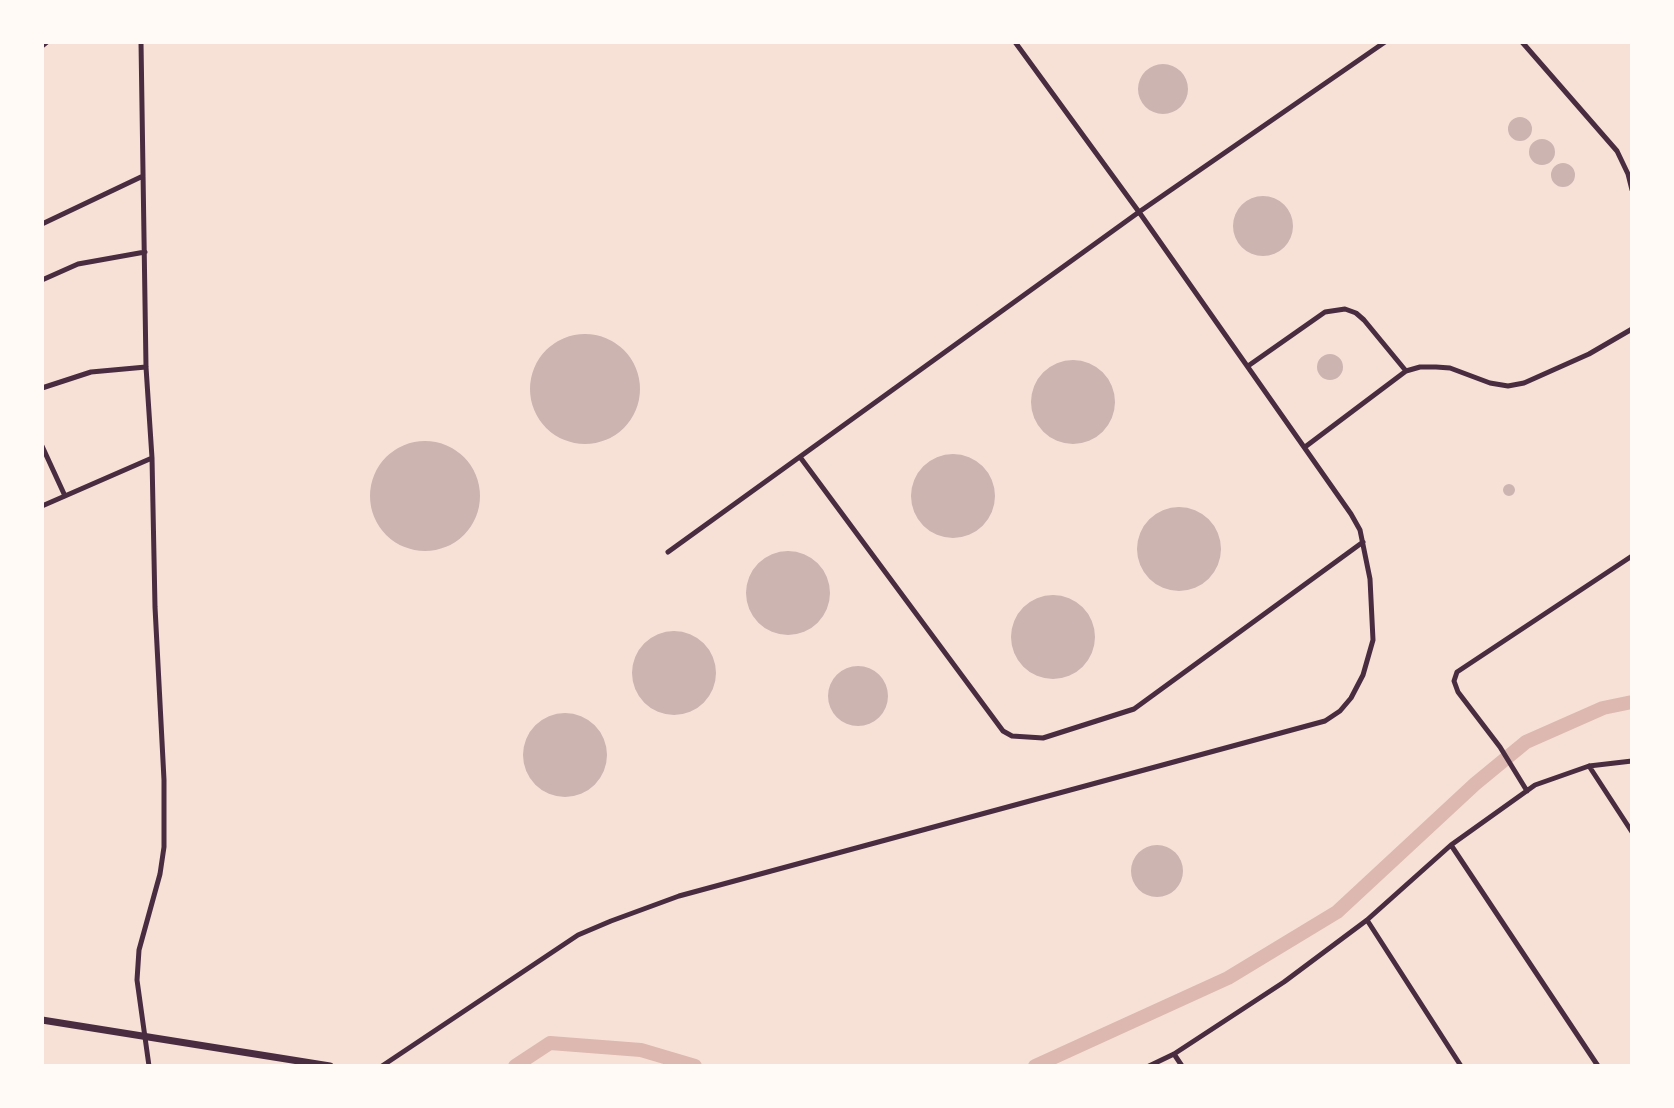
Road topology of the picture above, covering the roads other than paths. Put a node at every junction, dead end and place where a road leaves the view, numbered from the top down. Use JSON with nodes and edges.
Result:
{"nodes":[{"id":1,"x":47,"y":42,"type":"edge"},
{"id":2,"x":141,"y":42,"type":"edge"},
{"id":3,"x":1015,"y":42,"type":"edge"},
{"id":4,"x":1385,"y":42,"type":"edge"},
{"id":5,"x":1522,"y":42,"type":"edge"},
{"id":6,"x":42,"y":46,"type":"edge"},
{"id":7,"x":143,"y":176,"type":"junction"},
{"id":8,"x":1632,"y":190,"type":"edge"},
{"id":9,"x":1139,"y":212,"type":"junction"},
{"id":10,"x":42,"y":224,"type":"edge"},
{"id":11,"x":145,"y":252,"type":"junction"},
{"id":12,"x":42,"y":280,"type":"edge"},
{"id":13,"x":1632,"y":328,"type":"edge"},
{"id":14,"x":1248,"y":366,"type":"junction"},
{"id":15,"x":146,"y":367,"type":"junction"},
{"id":16,"x":1406,"y":371,"type":"junction"},
{"id":17,"x":42,"y":388,"type":"edge"},
{"id":18,"x":42,"y":446,"type":"edge"},
{"id":19,"x":1305,"y":447,"type":"junction"},
{"id":20,"x":800,"y":457,"type":"junction"},
{"id":21,"x":152,"y":458,"type":"junction"},
{"id":22,"x":65,"y":496,"type":"junction"},
{"id":23,"x":42,"y":506,"type":"edge"},
{"id":24,"x":1363,"y":542,"type":"junction"},
{"id":25,"x":668,"y":552,"type":"dead end"},
{"id":26,"x":1632,"y":556,"type":"edge"},
{"id":27,"x":1632,"y":761,"type":"edge"},
{"id":28,"x":1589,"y":766,"type":"junction"},
{"id":29,"x":1527,"y":790,"type":"junction"},
{"id":30,"x":1632,"y":832,"type":"edge"},
{"id":31,"x":1451,"y":845,"type":"junction"},
{"id":32,"x":1367,"y":920,"type":"junction"},
{"id":33,"x":42,"y":1020,"type":"edge"},
{"id":34,"x":145,"y":1035,"type":"junction"},
{"id":35,"x":1174,"y":1054,"type":"junction"},
{"id":36,"x":297,"y":1063,"type":"edge"},
{"id":37,"x":149,"y":1066,"type":"edge"},
{"id":38,"x":330,"y":1066,"type":"edge"},
{"id":39,"x":382,"y":1066,"type":"edge"},
{"id":40,"x":1149,"y":1066,"type":"edge"},
{"id":41,"x":1182,"y":1066,"type":"edge"},
{"id":42,"x":1461,"y":1066,"type":"edge"},
{"id":43,"x":1598,"y":1066,"type":"edge"}],
"edges":[{"from":1,"to":6,"type":"street"},
{"from":2,"to":7,"type":"street"},
{"from":3,"to":9,"type":"street"},
{"from":4,"to":9,"type":"street"},
{"from":5,"to":8,"type":"street"},
{"from":7,"to":10,"type":"street"},
{"from":7,"to":11,"type":"street"},
{"from":9,"to":14,"type":"street"},
{"from":9,"to":20,"type":"street"},
{"from":11,"to":12,"type":"street"},
{"from":11,"to":15,"type":"street"},
{"from":13,"to":16,"type":"street"},
{"from":14,"to":16,"type":"street"},
{"from":14,"to":19,"type":"street"},
{"from":15,"to":17,"type":"street"},
{"from":15,"to":21,"type":"street"},
{"from":16,"to":19,"type":"street"},
{"from":18,"to":22,"type":"street"},
{"from":19,"to":24,"type":"street"},
{"from":20,"to":24,"type":"street"},
{"from":20,"to":25,"type":"street"},
{"from":21,"to":22,"type":"street"},
{"from":21,"to":34,"type":"street"},
{"from":22,"to":23,"type":"street"},
{"from":24,"to":39,"type":"street"},
{"from":26,"to":29,"type":"street"},
{"from":27,"to":28,"type":"street"},
{"from":28,"to":29,"type":"street"},
{"from":28,"to":30,"type":"street"},
{"from":29,"to":31,"type":"street"},
{"from":31,"to":32,"type":"street"},
{"from":31,"to":43,"type":"street"},
{"from":32,"to":35,"type":"street"},
{"from":32,"to":42,"type":"street"},
{"from":33,"to":34,"type":"street"},
{"from":34,"to":36,"type":"street"},
{"from":34,"to":37,"type":"street"},
{"from":35,"to":40,"type":"street"},
{"from":35,"to":41,"type":"street"},
{"from":36,"to":38,"type":"street"}]}
